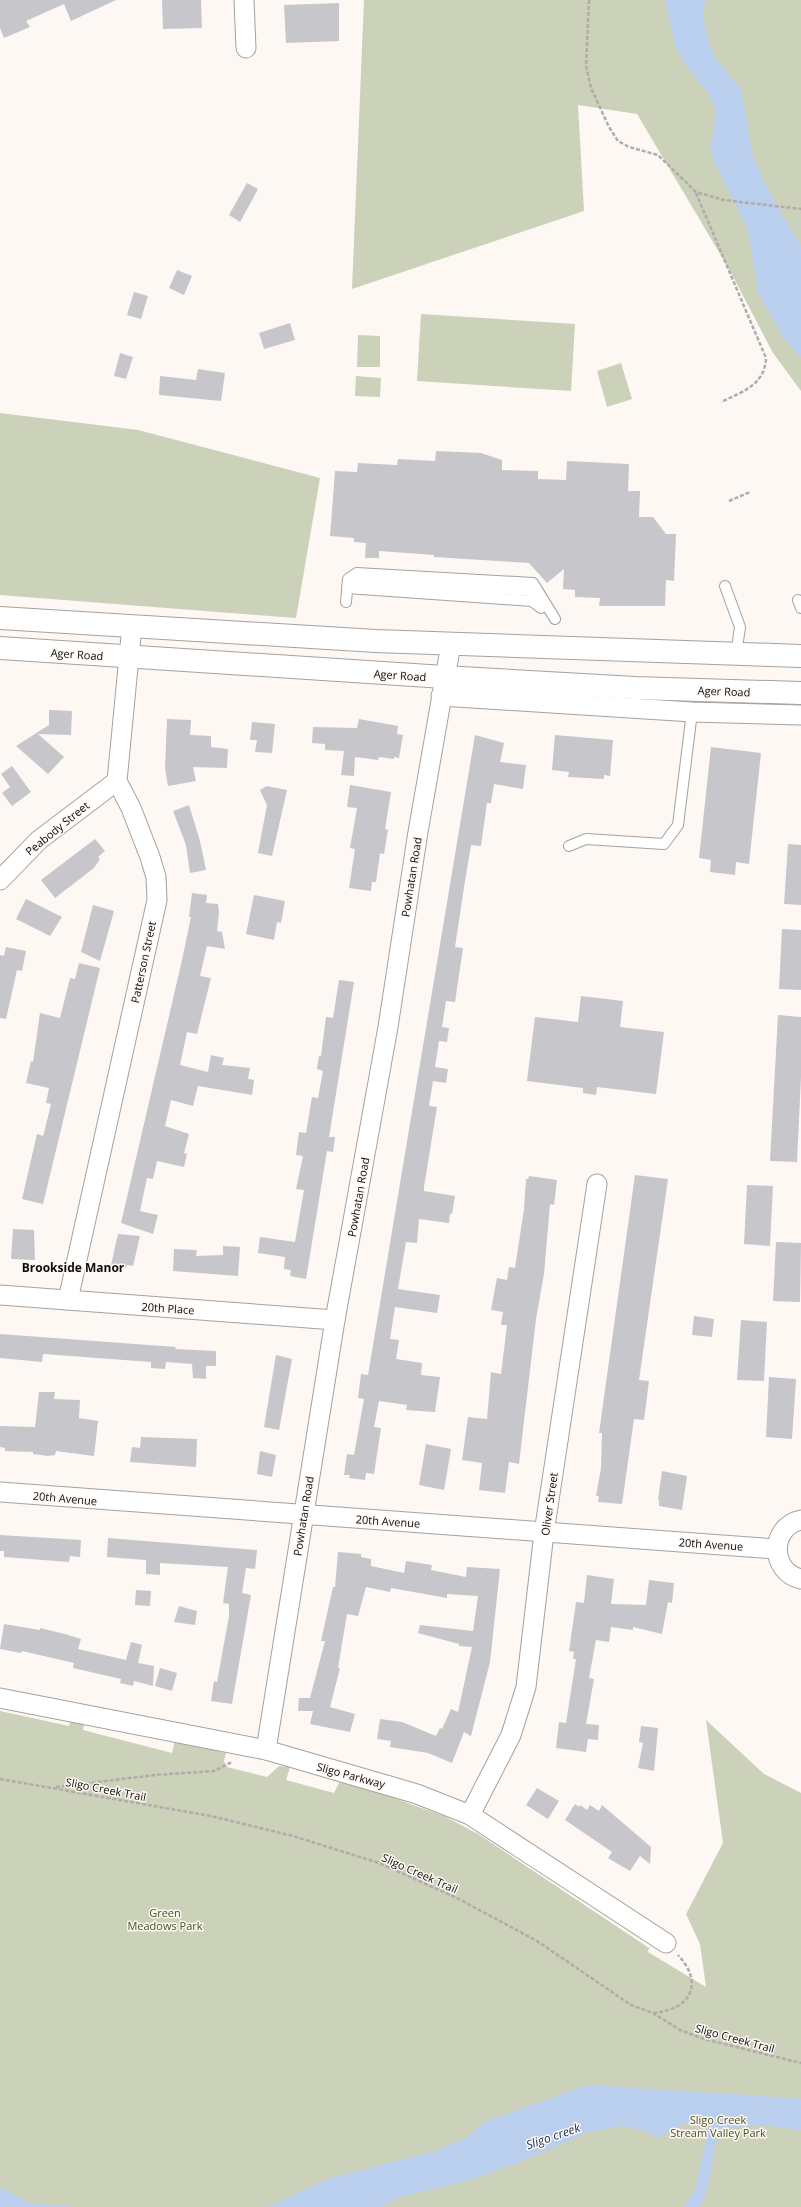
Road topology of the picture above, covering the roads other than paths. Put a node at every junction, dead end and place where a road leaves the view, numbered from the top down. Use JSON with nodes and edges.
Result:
{"nodes":[{"id":1,"x":244,"y":0,"type":"edge"},
{"id":2,"x":246,"y":48,"type":"dead end"},
{"id":3,"x":347,"y":585,"type":"junction"},
{"id":4,"x":725,"y":586,"type":"dead end"},
{"id":5,"x":346,"y":602,"type":"dead end"},
{"id":6,"x":0,"y":618,"type":"edge"},
{"id":7,"x":132,"y":626,"type":"junction"},
{"id":8,"x":451,"y":644,"type":"junction"},
{"id":9,"x":0,"y":648,"type":"edge"},
{"id":10,"x":736,"y":655,"type":"junction"},
{"id":11,"x":801,"y":656,"type":"edge"},
{"id":12,"x":128,"y":658,"type":"junction"},
{"id":13,"x":443,"y":687,"type":"junction"},
{"id":14,"x":801,"y":693,"type":"edge"},
{"id":15,"x":692,"y":712,"type":"junction"},
{"id":16,"x":801,"y":715,"type":"edge"},
{"id":17,"x":117,"y":781,"type":"junction"},
{"id":18,"x":569,"y":846,"type":"dead end"},
{"id":19,"x":0,"y":880,"type":"edge"},
{"id":20,"x":597,"y":1184,"type":"dead end"},
{"id":21,"x":0,"y":1295,"type":"edge"},
{"id":22,"x":68,"y":1300,"type":"junction"},
{"id":23,"x":335,"y":1320,"type":"junction"},
{"id":24,"x":0,"y":1492,"type":"edge"},
{"id":25,"x":304,"y":1515,"type":"junction"},
{"id":26,"x":801,"y":1520,"type":"edge"},
{"id":27,"x":544,"y":1533,"type":"junction"},
{"id":28,"x":776,"y":1549,"type":"junction"},
{"id":29,"x":801,"y":1579,"type":"edge"},
{"id":30,"x":0,"y":1698,"type":"edge"},
{"id":31,"x":266,"y":1750,"type":"junction"},
{"id":32,"x":470,"y":1815,"type":"junction"},
{"id":33,"x":666,"y":1943,"type":"road end"}],
"edges":[{"from":1,"to":2,"type":"street"},
{"from":3,"to":3,"type":"lane"},
{"from":3,"to":5,"type":"lane"},
{"from":4,"to":10,"type":"lane"},
{"from":6,"to":7,"type":"main road"},
{"from":7,"to":8,"type":"main road"},
{"from":7,"to":12,"type":"street"},
{"from":8,"to":10,"type":"main road"},
{"from":8,"to":13,"type":"street","name":"Powhatan Road"},
{"from":9,"to":12,"type":"main road","name":"Ager Road"},
{"from":10,"to":11,"type":"main road"},
{"from":12,"to":13,"type":"main road","name":"Ager Road"},
{"from":12,"to":17,"type":"street"},
{"from":13,"to":14,"type":"main road","name":"Ager Road"},
{"from":13,"to":15,"type":"street","name":"Ager Road"},
{"from":13,"to":23,"type":"street","name":"Powhatan Road"},
{"from":15,"to":16,"type":"street","name":"Ager Road"},
{"from":15,"to":18,"type":"lane"},
{"from":17,"to":19,"type":"street","name":"Peabody Street"},
{"from":17,"to":22,"type":"street","name":"Patterson Street"},
{"from":20,"to":27,"type":"street","name":"Oliver Street"},
{"from":21,"to":22,"type":"street","name":"20th Place"},
{"from":22,"to":23,"type":"street","name":"20th Place"},
{"from":23,"to":25,"type":"street","name":"Powhatan Road"},
{"from":24,"to":25,"type":"street","name":"20th Avenue"},
{"from":25,"to":27,"type":"street","name":"20th Avenue"},
{"from":25,"to":31,"type":"street","name":"Powhatan Road"},
{"from":26,"to":28,"type":"street"},
{"from":27,"to":28,"type":"street","name":"20th Avenue"},
{"from":27,"to":32,"type":"street","name":"Oliver Street"},
{"from":28,"to":29,"type":"street"},
{"from":30,"to":31,"type":"street","name":"Sligo Parkway"},
{"from":31,"to":32,"type":"street","name":"Sligo Parkway"},
{"from":32,"to":33,"type":"street","name":"Sligo Parkway"}]}
